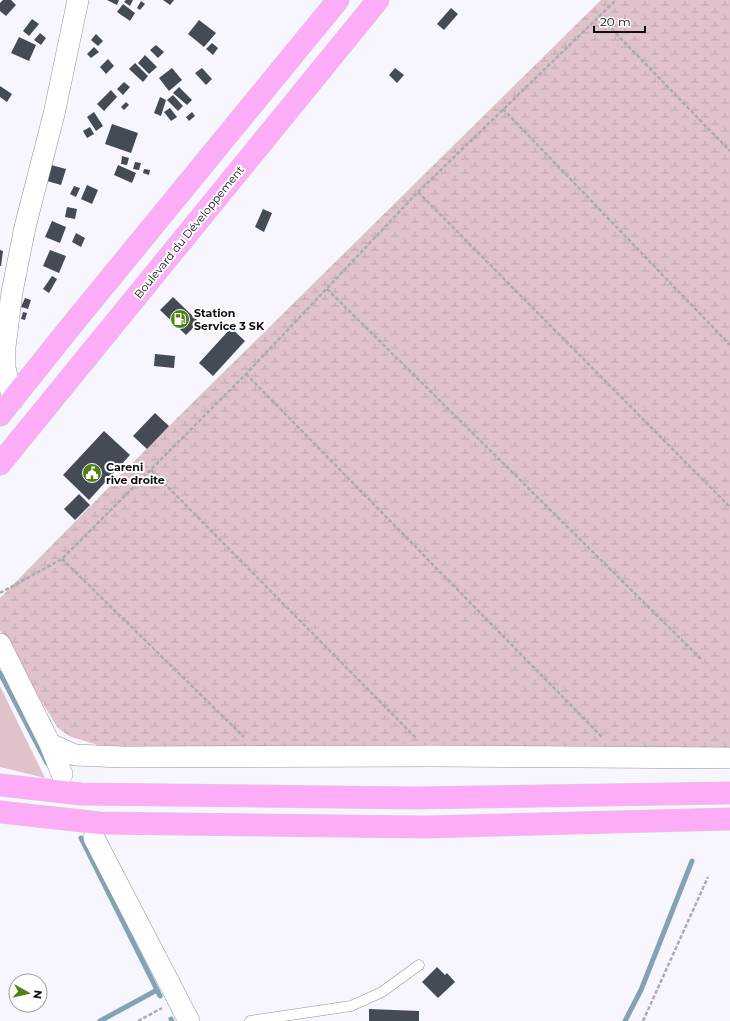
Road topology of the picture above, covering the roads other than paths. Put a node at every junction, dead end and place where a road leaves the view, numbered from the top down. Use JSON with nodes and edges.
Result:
{"nodes":[{"id":1,"x":78,"y":0,"type":"edge"},
{"id":2,"x":338,"y":0,"type":"edge"},
{"id":3,"x":378,"y":0,"type":"edge"},
{"id":4,"x":144,"y":236,"type":"junction"},
{"id":5,"x":168,"y":258,"type":"junction"},
{"id":6,"x":82,"y":313,"type":"junction"},
{"id":7,"x":106,"y":333,"type":"junction"},
{"id":8,"x":6,"y":408,"type":"edge"},
{"id":9,"x":0,"y":464,"type":"edge"},
{"id":10,"x":0,"y":644,"type":"edge"},
{"id":11,"x":50,"y":744,"type":"junction"},
{"id":12,"x":730,"y":758,"type":"edge"},
{"id":13,"x":62,"y":774,"type":"dead end"},
{"id":14,"x":0,"y":785,"type":"edge"},
{"id":15,"x":730,"y":793,"type":"edge"},
{"id":16,"x":0,"y":812,"type":"edge"},
{"id":17,"x":730,"y":819,"type":"edge"},
{"id":18,"x":94,"y":838,"type":"dead end"},
{"id":19,"x":419,"y":965,"type":"dead end"},
{"id":20,"x":189,"y":1021,"type":"edge"},
{"id":21,"x":250,"y":1021,"type":"edge"}],
"edges":[{"from":1,"to":8,"type":"street"},
{"from":2,"to":4,"type":"highway"},
{"from":3,"to":5,"type":"highway","name":"Boulevard du Développement"},
{"from":4,"to":5,"type":"highway"},
{"from":4,"to":6,"type":"highway"},
{"from":5,"to":7,"type":"highway","name":"Boulevard du Développement"},
{"from":6,"to":7,"type":"highway"},
{"from":6,"to":8,"type":"highway"},
{"from":7,"to":9,"type":"highway","name":"Boulevard du Développement"},
{"from":10,"to":11,"type":"street"},
{"from":11,"to":12,"type":"street"},
{"from":11,"to":13,"type":"street"},
{"from":14,"to":15,"type":"highway"},
{"from":16,"to":17,"type":"highway"},
{"from":18,"to":20,"type":"street"},
{"from":19,"to":21,"type":"lane"}]}
